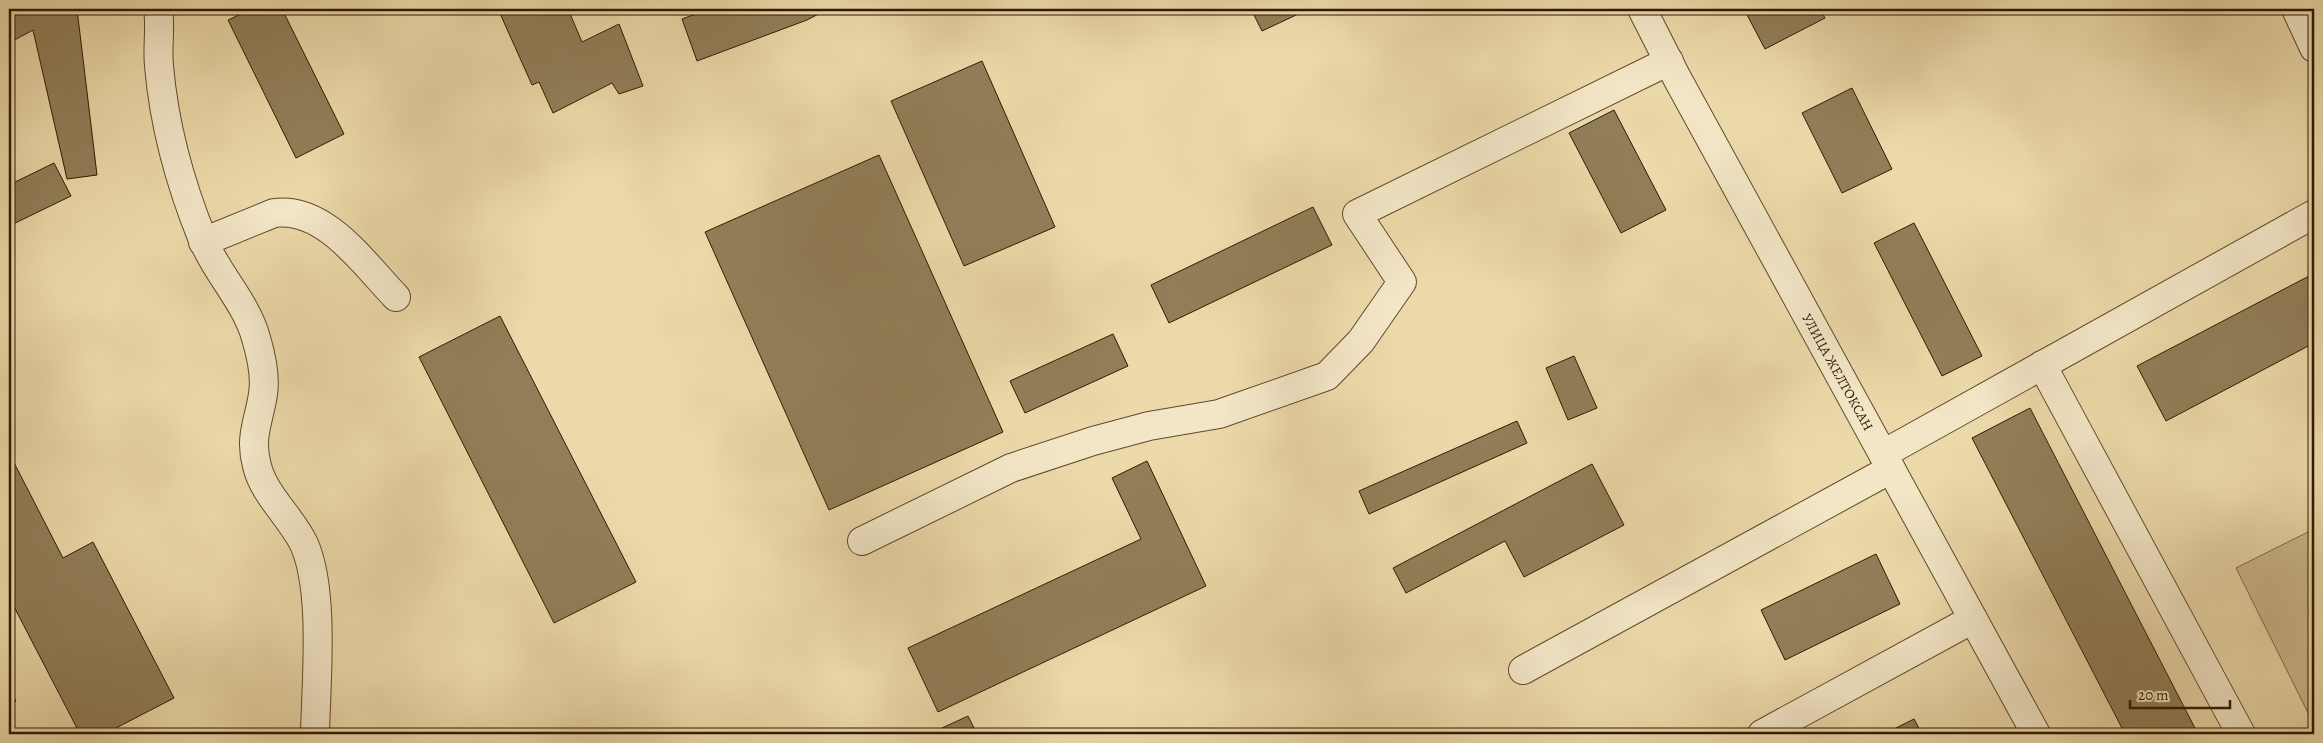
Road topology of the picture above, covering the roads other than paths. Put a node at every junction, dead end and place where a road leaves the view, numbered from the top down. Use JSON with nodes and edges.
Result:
{"nodes":[{"id":1,"x":158,"y":9,"type":"edge"},
{"id":2,"x":1642,"y":9,"type":"edge"},
{"id":3,"x":2296,"y":9,"type":"edge"},
{"id":4,"x":2314,"y":48,"type":"edge"},
{"id":5,"x":1669,"y":61,"type":"junction"},
{"id":6,"x":2314,"y":214,"type":"edge"},
{"id":7,"x":203,"y":242,"type":"junction"},
{"id":8,"x":396,"y":297,"type":"dead end"},
{"id":9,"x":2042,"y":365,"type":"junction"},
{"id":10,"x":1886,"y":462,"type":"junction"},
{"id":11,"x":862,"y":541,"type":"dead end"},
{"id":12,"x":1973,"y":619,"type":"junction"},
{"id":13,"x":1523,"y":670,"type":"dead end"},
{"id":14,"x":315,"y":734,"type":"edge"},
{"id":15,"x":1762,"y":734,"type":"edge"},
{"id":16,"x":2036,"y":734,"type":"edge"},
{"id":17,"x":2241,"y":734,"type":"edge"}],
"edges":[{"from":1,"to":7,"type":"street"},
{"from":2,"to":5,"type":"street","name":"УЛИЦА ЖЕЛТОКСАН"},
{"from":3,"to":4,"type":"street"},
{"from":5,"to":10,"type":"street","name":"УЛИЦА ЖЕЛТОКСАН"},
{"from":5,"to":11,"type":"street"},
{"from":6,"to":9,"type":"street"},
{"from":7,"to":8,"type":"street"},
{"from":7,"to":14,"type":"street"},
{"from":9,"to":10,"type":"street"},
{"from":9,"to":17,"type":"street"},
{"from":10,"to":12,"type":"street","name":"УЛИЦА ЖЕЛТОКСАН"},
{"from":10,"to":13,"type":"street"},
{"from":12,"to":15,"type":"street"},
{"from":12,"to":16,"type":"street","name":"УЛИЦА ЖЕЛТОКСАН"}]}
